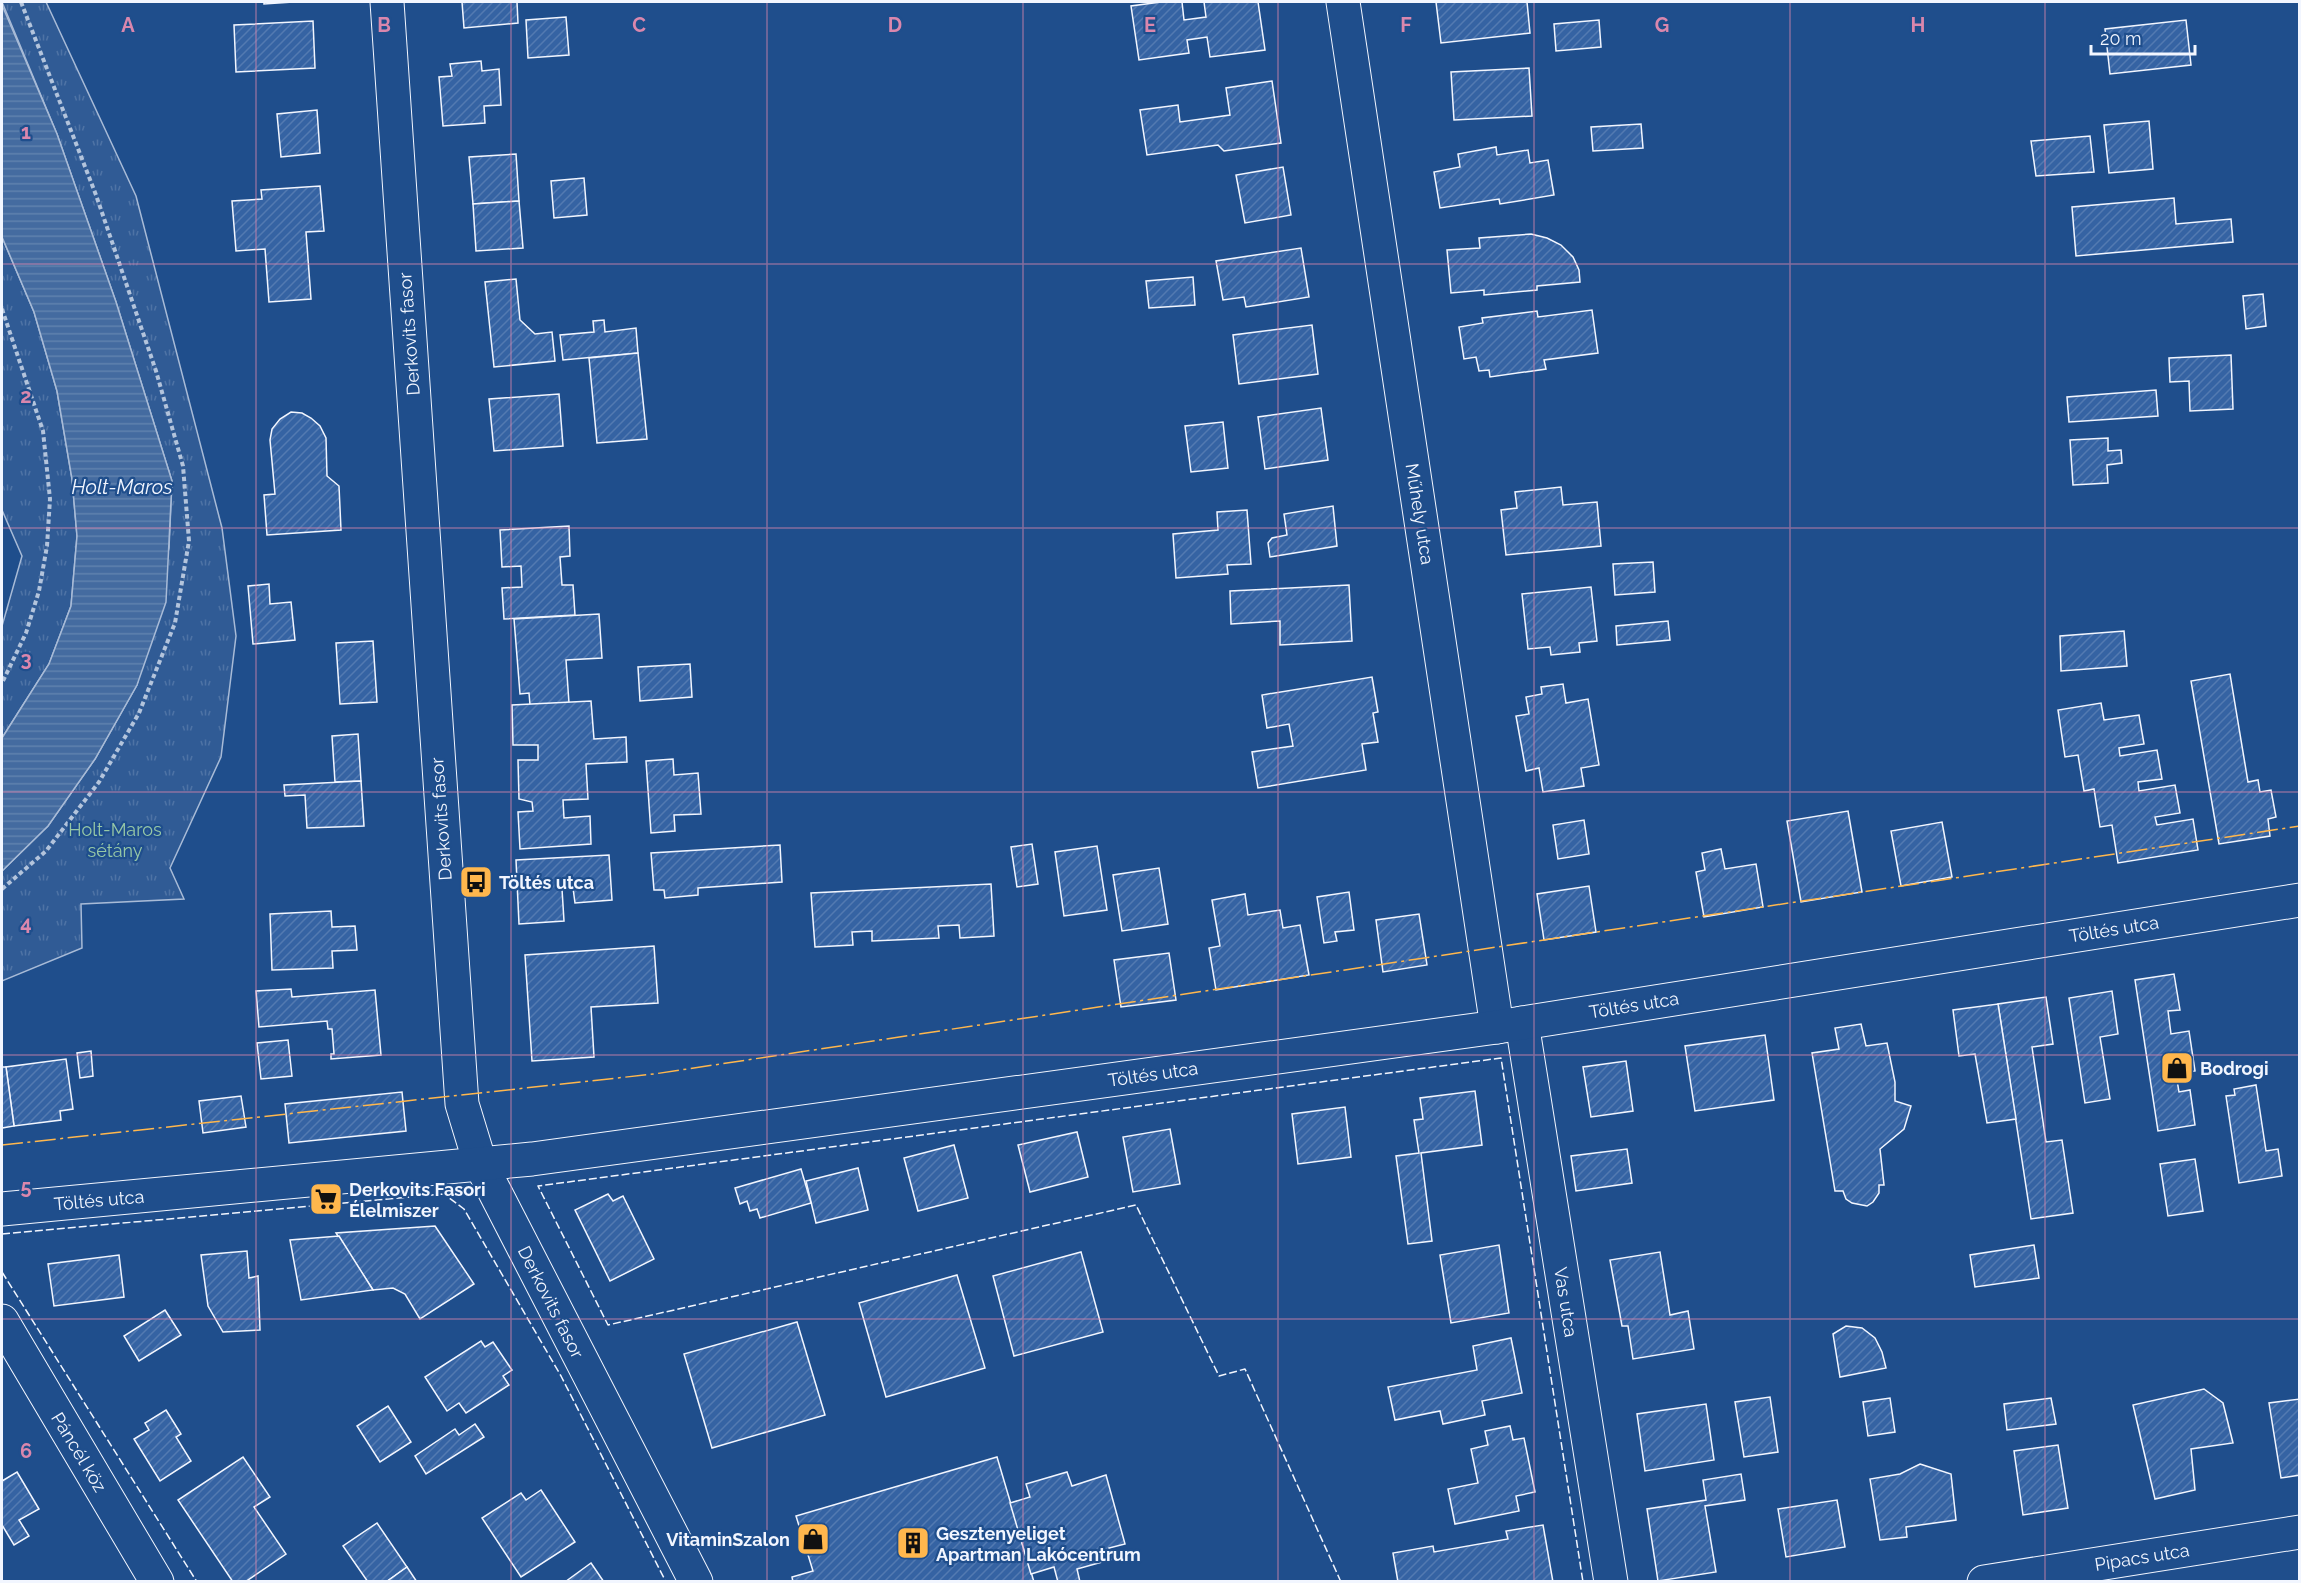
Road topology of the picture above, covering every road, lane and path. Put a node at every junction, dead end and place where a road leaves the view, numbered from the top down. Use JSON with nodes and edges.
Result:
{"nodes":[{"id":1,"x":21,"y":2,"type":"edge"},
{"id":2,"x":387,"y":2,"type":"edge"},
{"id":3,"x":1343,"y":2,"type":"edge"},
{"id":4,"x":2,"y":309,"type":"edge"},
{"id":5,"x":2,"y":683,"type":"edge"},
{"id":6,"x":2,"y":889,"type":"edge"},
{"id":7,"x":2300,"y":900,"type":"edge"},
{"id":8,"x":1510,"y":1025,"type":"junction"},
{"id":9,"x":480,"y":1163,"type":"junction"},
{"id":10,"x":2,"y":1209,"type":"edge"},
{"id":11,"x":2,"y":1322,"type":"edge"},
{"id":12,"x":2300,"y":1532,"type":"edge"},
{"id":13,"x":157,"y":1581,"type":"edge"},
{"id":14,"x":696,"y":1581,"type":"edge"},
{"id":15,"x":1611,"y":1581,"type":"edge"},
{"id":16,"x":1984,"y":1581,"type":"edge"}],
"edges":[{"from":1,"to":6,"type":"path"},
{"from":2,"to":9,"type":"street","name":"Derkovits fasor"},
{"from":3,"to":8,"type":"street","name":"Műhely utca"},
{"from":4,"to":5,"type":"path"},
{"from":7,"to":8,"type":"street","name":"Töltés utca"},
{"from":8,"to":9,"type":"street","name":"Töltés utca"},
{"from":8,"to":15,"type":"street","name":"Vas utca"},
{"from":9,"to":10,"type":"street","name":"Töltés utca"},
{"from":9,"to":14,"type":"street","name":"Derkovits fasor"},
{"from":11,"to":13,"type":"street","name":"Páncél köz"},
{"from":12,"to":16,"type":"street","name":"Pipacs utca"}]}
